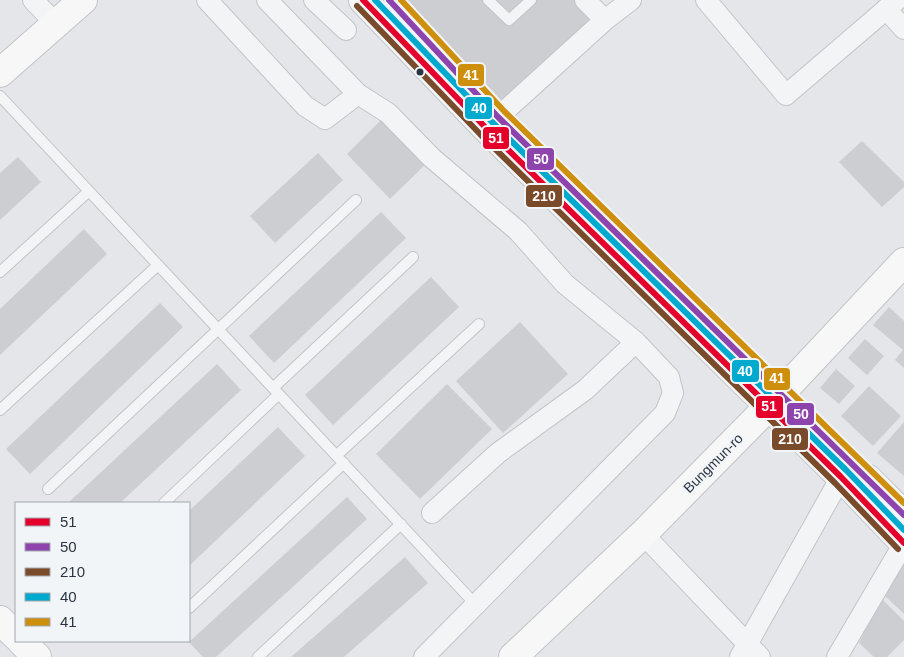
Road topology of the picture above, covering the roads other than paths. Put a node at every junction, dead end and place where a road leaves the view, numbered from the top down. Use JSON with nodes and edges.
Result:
{"nodes":[{"id":1,"x":33,"y":0,"type":"edge"},
{"id":2,"x":83,"y":0,"type":"edge"},
{"id":3,"x":207,"y":0,"type":"edge"},
{"id":4,"x":267,"y":0,"type":"edge"},
{"id":5,"x":314,"y":0,"type":"edge"},
{"id":6,"x":363,"y":0,"type":"edge"},
{"id":7,"x":389,"y":0,"type":"edge"},
{"id":8,"x":488,"y":0,"type":"edge"},
{"id":9,"x":531,"y":0,"type":"edge"},
{"id":10,"x":585,"y":0,"type":"edge"},
{"id":11,"x":631,"y":0,"type":"edge"},
{"id":12,"x":706,"y":0,"type":"edge"},
{"id":13,"x":891,"y":5,"type":"edge"},
{"id":14,"x":605,"y":20,"type":"junction"},
{"id":15,"x":56,"y":24,"type":"junction"},
{"id":16,"x":904,"y":29,"type":"edge"},
{"id":17,"x":346,"y":30,"type":"dead end"},
{"id":18,"x":0,"y":73,"type":"edge"},
{"id":19,"x":358,"y":94,"type":"junction"},
{"id":20,"x":0,"y":96,"type":"edge"},
{"id":21,"x":492,"y":122,"type":"junction"},
{"id":22,"x":89,"y":191,"type":"junction"},
{"id":23,"x":356,"y":200,"type":"dead end"},
{"id":24,"x":413,"y":257,"type":"dead end"},
{"id":25,"x":904,"y":262,"type":"edge"},
{"id":26,"x":158,"y":265,"type":"junction"},
{"id":27,"x":0,"y":272,"type":"edge"},
{"id":28,"x":479,"y":324,"type":"dead end"},
{"id":29,"x":218,"y":328,"type":"junction"},
{"id":30,"x":636,"y":342,"type":"junction"},
{"id":31,"x":276,"y":391,"type":"junction"},
{"id":32,"x":775,"y":400,"type":"junction"},
{"id":33,"x":0,"y":410,"type":"edge"},
{"id":34,"x":341,"y":459,"type":"junction"},
{"id":35,"x":841,"y":477,"type":"junction"},
{"id":36,"x":48,"y":489,"type":"dead end"},
{"id":37,"x":165,"y":502,"type":"edge"},
{"id":38,"x":432,"y":513,"type":"dead end"},
{"id":39,"x":900,"y":523,"type":"edge"},
{"id":40,"x":401,"y":524,"type":"junction"},
{"id":41,"x":643,"y":534,"type":"junction"},
{"id":42,"x":476,"y":605,"type":"junction"},
{"id":43,"x":190,"y":607,"type":"edge"},
{"id":44,"x":0,"y":620,"type":"edge"},
{"id":45,"x":15,"y":635,"type":"edge"},
{"id":46,"x":22,"y":642,"type":"edge"},
{"id":47,"x":749,"y":653,"type":"edge"},
{"id":48,"x":37,"y":657,"type":"edge"},
{"id":49,"x":258,"y":657,"type":"edge"},
{"id":50,"x":424,"y":657,"type":"edge"},
{"id":51,"x":513,"y":657,"type":"edge"},
{"id":52,"x":837,"y":657,"type":"edge"}],
"edges":[{"from":1,"to":15,"type":"street"},
{"from":2,"to":15,"type":"street"},
{"from":3,"to":19,"type":"street"},
{"from":4,"to":19,"type":"street"},
{"from":5,"to":17,"type":"street"},
{"from":6,"to":21,"type":"street"},
{"from":7,"to":21,"type":"street"},
{"from":8,"to":9,"type":"lane"},
{"from":10,"to":14,"type":"street"},
{"from":11,"to":14,"type":"street"},
{"from":12,"to":13,"type":"street"},
{"from":13,"to":16,"type":"street"},
{"from":14,"to":21,"type":"street"},
{"from":15,"to":18,"type":"street"},
{"from":19,"to":30,"type":"street"},
{"from":20,"to":22,"type":"lane"},
{"from":21,"to":32,"type":"street"},
{"from":22,"to":26,"type":"lane"},
{"from":22,"to":27,"type":"lane"},
{"from":23,"to":29,"type":"lane"},
{"from":24,"to":31,"type":"lane"},
{"from":25,"to":32,"type":"street","name":"Bungmun-ro"},
{"from":26,"to":29,"type":"lane"},
{"from":26,"to":33,"type":"lane"},
{"from":28,"to":34,"type":"lane"},
{"from":29,"to":31,"type":"lane"},
{"from":29,"to":36,"type":"lane"},
{"from":30,"to":38,"type":"street"},
{"from":30,"to":42,"type":"street"},
{"from":31,"to":34,"type":"lane"},
{"from":31,"to":37,"type":"lane"},
{"from":32,"to":35,"type":"street"},
{"from":32,"to":39,"type":"street"},
{"from":32,"to":41,"type":"street","name":"Bungmun-ro"},
{"from":34,"to":40,"type":"lane"},
{"from":34,"to":43,"type":"lane"},
{"from":35,"to":39,"type":"street"},
{"from":35,"to":47,"type":"street"},
{"from":39,"to":52,"type":"street"},
{"from":40,"to":42,"type":"lane"},
{"from":40,"to":49,"type":"lane"},
{"from":41,"to":47,"type":"street"},
{"from":41,"to":51,"type":"street","name":"Bungmun-ro"},
{"from":42,"to":50,"type":"street"},
{"from":44,"to":45,"type":"street"},
{"from":46,"to":48,"type":"street"}]}
